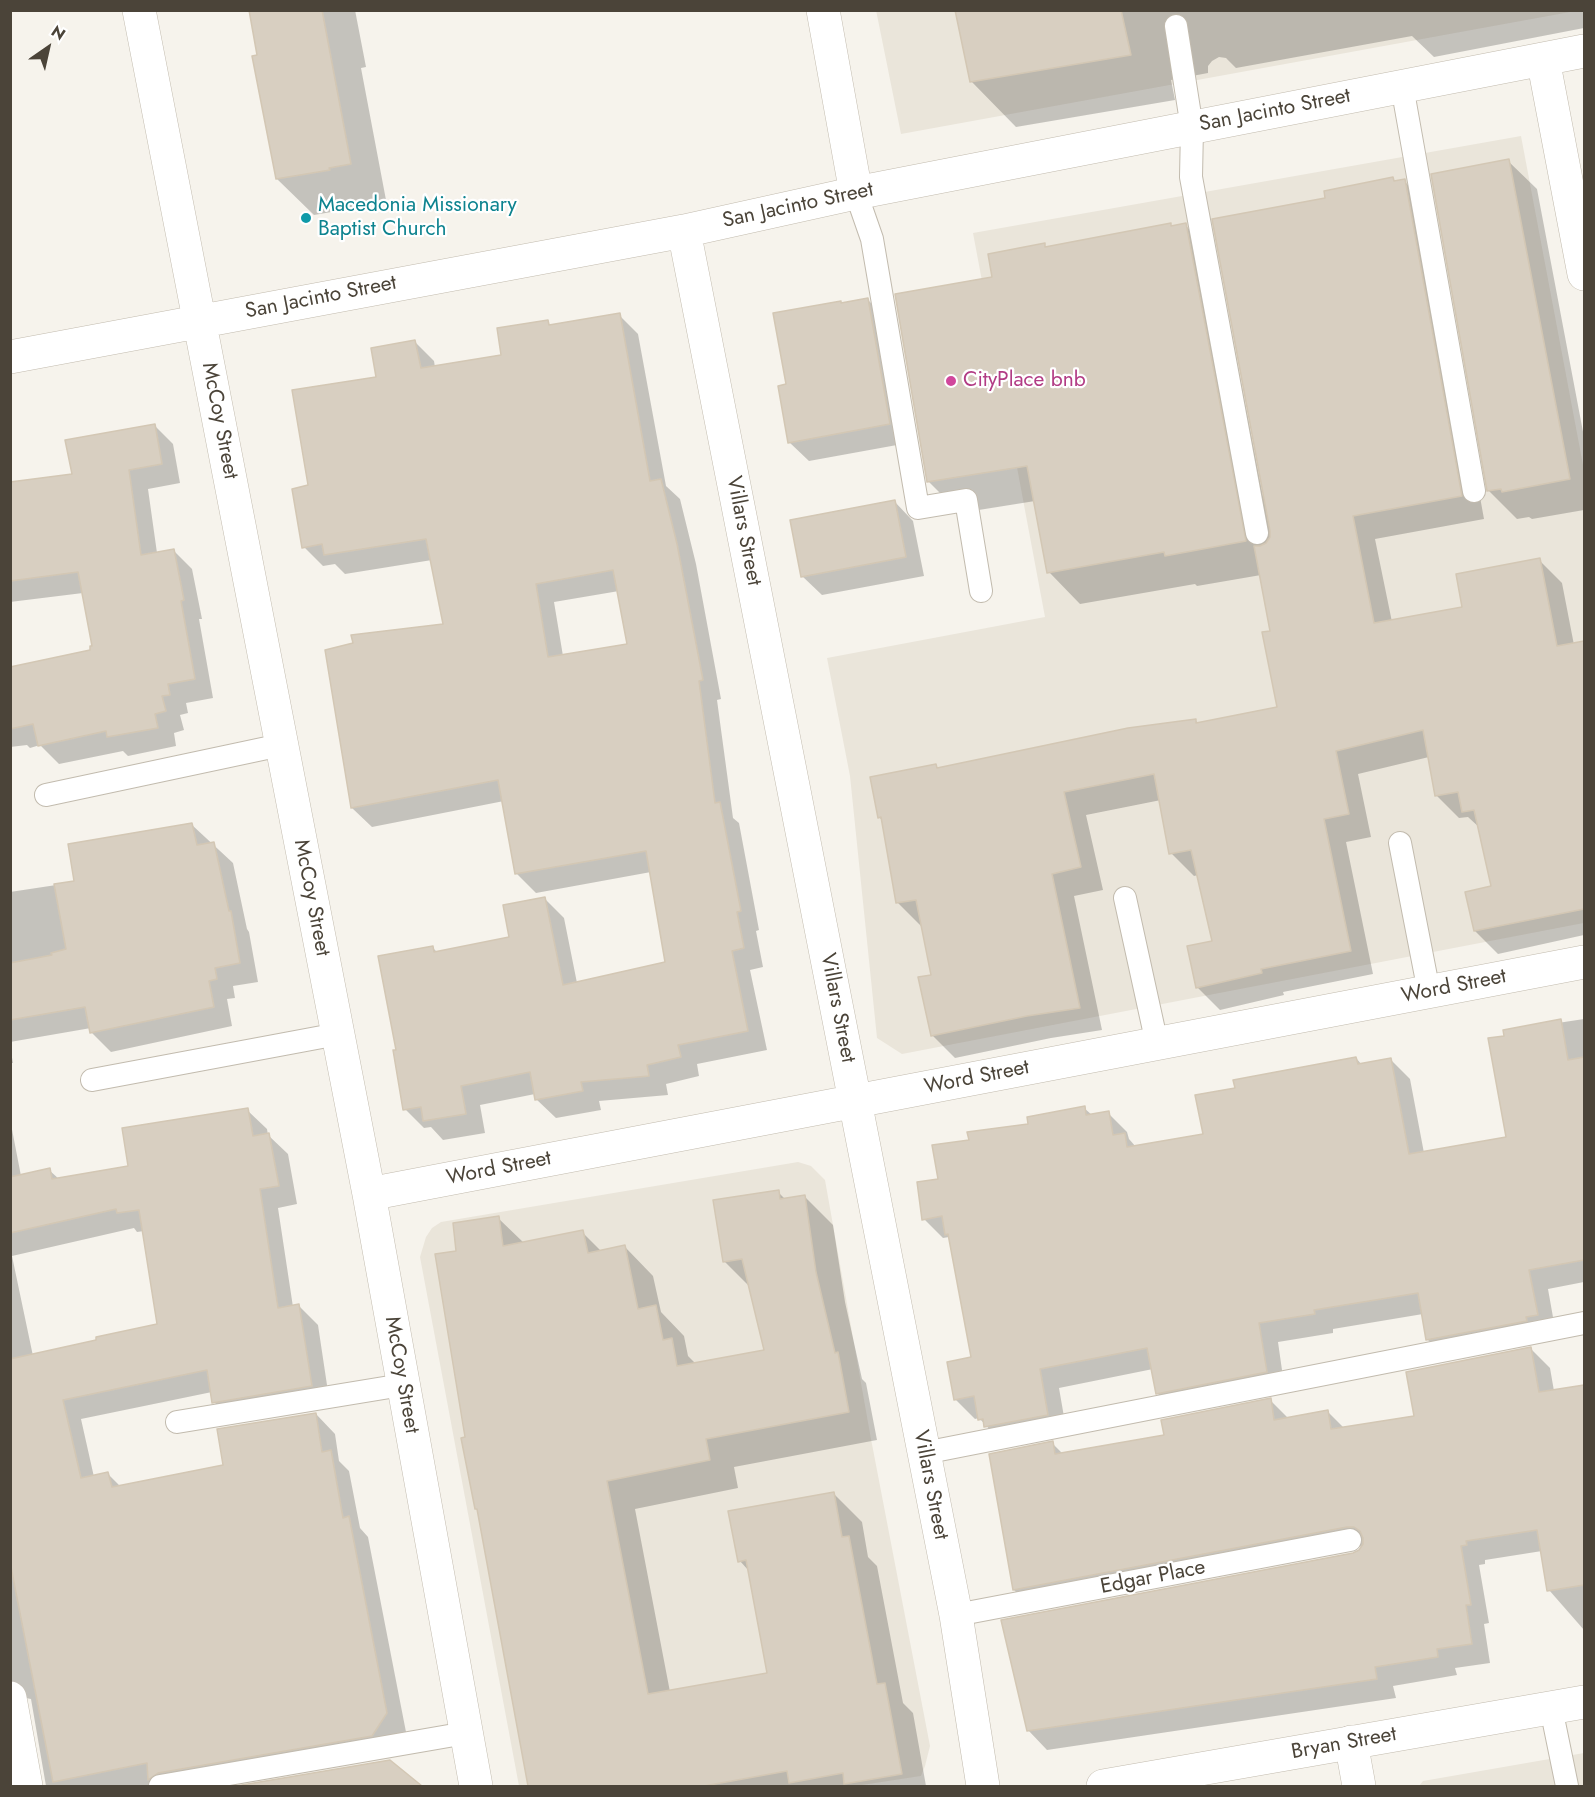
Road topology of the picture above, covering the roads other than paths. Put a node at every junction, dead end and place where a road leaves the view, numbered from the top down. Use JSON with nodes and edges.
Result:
{"nodes":[{"id":1,"x":139,"y":10,"type":"edge"},
{"id":2,"x":823,"y":10,"type":"edge"},
{"id":3,"x":1176,"y":26,"type":"dead end"},
{"id":4,"x":1584,"y":51,"type":"edge"},
{"id":5,"x":1543,"y":59,"type":"junction"},
{"id":6,"x":1402,"y":86,"type":"junction"},
{"id":7,"x":1192,"y":128,"type":"junction"},
{"id":8,"x":856,"y":193,"type":"junction"},
{"id":9,"x":684,"y":231,"type":"junction"},
{"id":10,"x":1584,"y":274,"type":"edge"},
{"id":11,"x":199,"y":321,"type":"junction"},
{"id":12,"x":10,"y":357,"type":"edge"},
{"id":13,"x":1474,"y":491,"type":"dead end"},
{"id":14,"x":1257,"y":533,"type":"dead end"},
{"id":15,"x":981,"y":591,"type":"dead end"},
{"id":16,"x":281,"y":745,"type":"junction"},
{"id":17,"x":46,"y":795,"type":"dead end"},
{"id":18,"x":1400,"y":843,"type":"dead end"},
{"id":19,"x":1125,"y":898,"type":"dead end"},
{"id":20,"x":1584,"y":962,"type":"edge"},
{"id":21,"x":1430,"y":992,"type":"junction"},
{"id":22,"x":338,"y":1034,"type":"junction"},
{"id":23,"x":1157,"y":1044,"type":"junction"},
{"id":24,"x":92,"y":1080,"type":"dead end"},
{"id":25,"x":855,"y":1101,"type":"junction"},
{"id":26,"x":369,"y":1194,"type":"junction"},
{"id":27,"x":1584,"y":1323,"type":"edge"},
{"id":28,"x":402,"y":1385,"type":"junction"},
{"id":29,"x":177,"y":1422,"type":"dead end"},
{"id":30,"x":924,"y":1453,"type":"junction"},
{"id":31,"x":1350,"y":1540,"type":"dead end"},
{"id":32,"x":956,"y":1615,"type":"junction"},
{"id":33,"x":10,"y":1698,"type":"edge"},
{"id":34,"x":1584,"y":1702,"type":"edge"},
{"id":35,"x":1551,"y":1708,"type":"junction"},
{"id":36,"x":466,"y":1733,"type":"junction"},
{"id":37,"x":1351,"y":1742,"type":"junction"},
{"id":38,"x":26,"y":1786,"type":"edge"},
{"id":39,"x":160,"y":1786,"type":"edge"},
{"id":40,"x":476,"y":1786,"type":"edge"},
{"id":41,"x":983,"y":1786,"type":"edge"},
{"id":42,"x":1103,"y":1786,"type":"edge"},
{"id":43,"x":1359,"y":1786,"type":"edge"},
{"id":44,"x":1567,"y":1786,"type":"edge"}],
"edges":[{"from":1,"to":11,"type":"street","name":"McCoy Street"},
{"from":2,"to":8,"type":"street"},
{"from":3,"to":7,"type":"lane"},
{"from":4,"to":5,"type":"street","name":"San Jacinto Street"},
{"from":5,"to":6,"type":"street","name":"San Jacinto Street"},
{"from":5,"to":10,"type":"street"},
{"from":6,"to":7,"type":"street","name":"San Jacinto Street"},
{"from":6,"to":13,"type":"lane"},
{"from":7,"to":8,"type":"street","name":"San Jacinto Street"},
{"from":7,"to":14,"type":"lane"},
{"from":8,"to":9,"type":"street","name":"San Jacinto Street"},
{"from":8,"to":15,"type":"lane"},
{"from":9,"to":11,"type":"street","name":"San Jacinto Street"},
{"from":9,"to":25,"type":"street","name":"Villars Street"},
{"from":11,"to":12,"type":"street","name":"San Jacinto Street"},
{"from":11,"to":16,"type":"street","name":"McCoy Street"},
{"from":16,"to":17,"type":"lane"},
{"from":16,"to":22,"type":"street","name":"McCoy Street"},
{"from":18,"to":21,"type":"lane"},
{"from":19,"to":23,"type":"lane"},
{"from":20,"to":21,"type":"street","name":"Word Street"},
{"from":21,"to":23,"type":"street","name":"Word Street"},
{"from":22,"to":24,"type":"lane"},
{"from":22,"to":26,"type":"street","name":"McCoy Street"},
{"from":23,"to":25,"type":"street","name":"Word Street"},
{"from":25,"to":26,"type":"street","name":"Word Street"},
{"from":25,"to":30,"type":"street","name":"Villars Street"},
{"from":26,"to":28,"type":"street","name":"McCoy Street"},
{"from":27,"to":30,"type":"lane"},
{"from":28,"to":29,"type":"lane"},
{"from":28,"to":36,"type":"street","name":"McCoy Street"},
{"from":30,"to":32,"type":"street","name":"Villars Street"},
{"from":31,"to":32,"type":"lane","name":"Edgar Place"},
{"from":32,"to":41,"type":"street","name":"Villars Street"},
{"from":33,"to":38,"type":"street"},
{"from":34,"to":35,"type":"street","name":"Bryan Street"},
{"from":35,"to":37,"type":"street","name":"Bryan Street"},
{"from":35,"to":44,"type":"lane"},
{"from":36,"to":39,"type":"lane"},
{"from":36,"to":40,"type":"street","name":"McCoy Street"},
{"from":37,"to":42,"type":"street","name":"Bryan Street"},
{"from":37,"to":43,"type":"street"}]}
